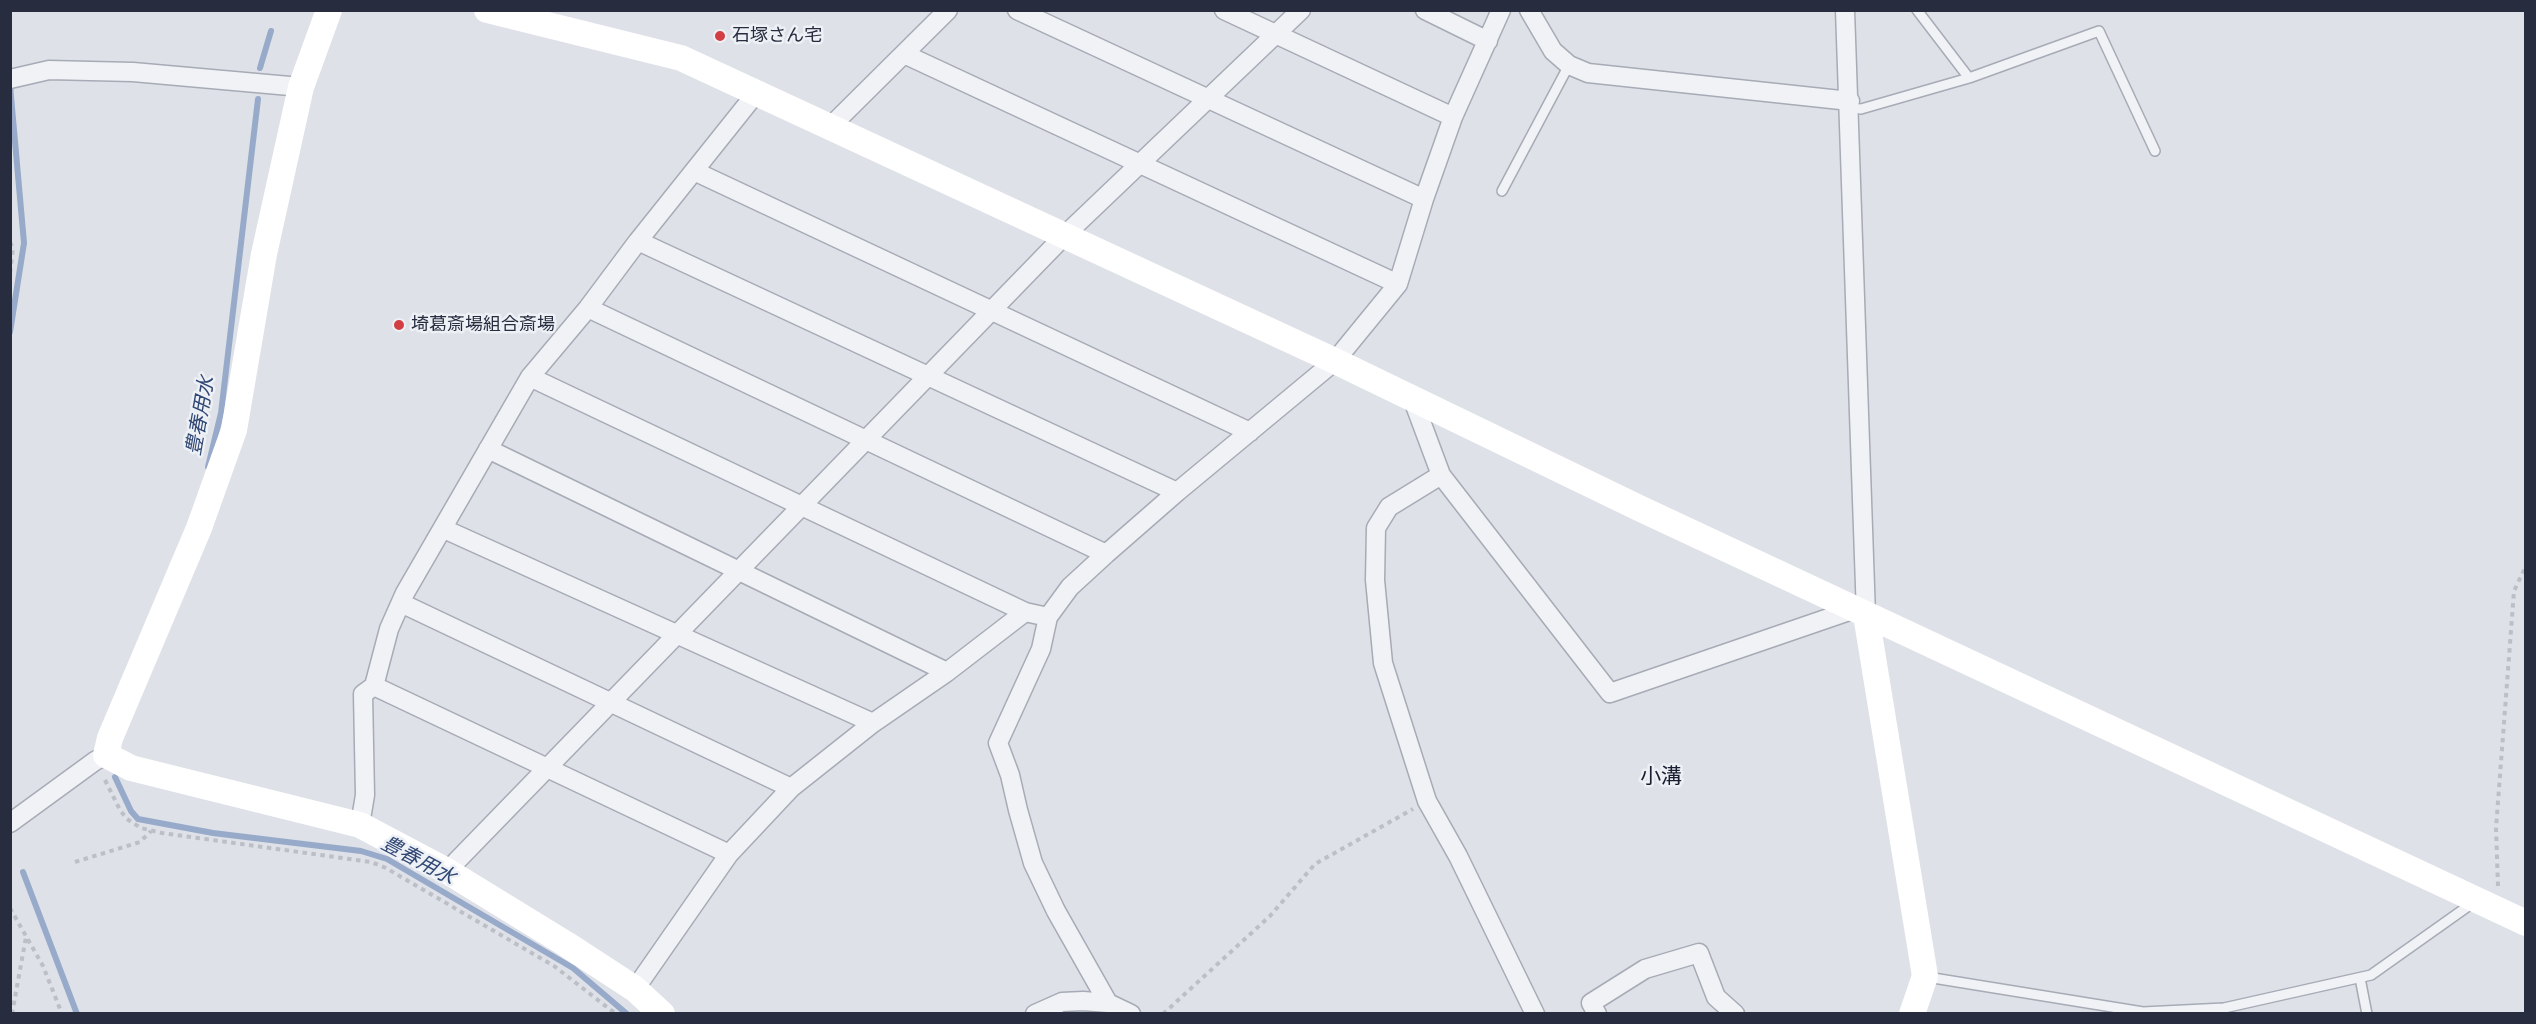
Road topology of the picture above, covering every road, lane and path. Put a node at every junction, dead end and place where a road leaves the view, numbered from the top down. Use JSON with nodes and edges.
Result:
{"nodes":[{"id":1,"x":329,"y":10,"type":"edge"},
{"id":2,"x":487,"y":10,"type":"edge"},
{"id":3,"x":948,"y":10,"type":"edge"},
{"id":4,"x":1017,"y":10,"type":"edge"},
{"id":5,"x":1224,"y":10,"type":"edge"},
{"id":6,"x":1301,"y":10,"type":"edge"},
{"id":7,"x":1425,"y":10,"type":"edge"},
{"id":8,"x":1502,"y":10,"type":"edge"},
{"id":9,"x":1529,"y":10,"type":"edge"},
{"id":10,"x":1845,"y":10,"type":"edge"},
{"id":11,"x":1917,"y":10,"type":"edge"},
{"id":12,"x":1275,"y":34,"type":"junction"},
{"id":13,"x":1488,"y":41,"type":"junction"},
{"id":14,"x":904,"y":54,"type":"junction"},
{"id":15,"x":1569,"y":65,"type":"junction"},
{"id":16,"x":1969,"y":78,"type":"junction"},
{"id":17,"x":10,"y":79,"type":"edge"},
{"id":18,"x":301,"y":87,"type":"junction"},
{"id":19,"x":757,"y":92,"type":"junction"},
{"id":20,"x":1205,"y":99,"type":"junction"},
{"id":21,"x":1850,"y":105,"type":"junction"},
{"id":22,"x":1453,"y":117,"type":"junction"},
{"id":23,"x":831,"y":126,"type":"junction"},
{"id":24,"x":2155,"y":151,"type":"dead end"},
{"id":25,"x":1139,"y":163,"type":"junction"},
{"id":26,"x":694,"y":171,"type":"junction"},
{"id":27,"x":1502,"y":191,"type":"dead end"},
{"id":28,"x":1424,"y":199,"type":"junction"},
{"id":29,"x":1064,"y":236,"type":"junction"},
{"id":30,"x":638,"y":241,"type":"junction"},
{"id":31,"x":10,"y":242,"type":"edge"},
{"id":32,"x":10,"y":274,"type":"edge"},
{"id":33,"x":1398,"y":284,"type":"junction"},
{"id":34,"x":588,"y":308,"type":"junction"},
{"id":35,"x":991,"y":311,"type":"junction"},
{"id":36,"x":1335,"y":362,"type":"junction"},
{"id":37,"x":929,"y":376,"type":"junction"},
{"id":38,"x":530,"y":377,"type":"junction"},
{"id":39,"x":1413,"y":400,"type":"junction"},
{"id":40,"x":1250,"y":432,"type":"junction"},
{"id":41,"x":865,"y":442,"type":"junction"},
{"id":42,"x":488,"y":449,"type":"junction"},
{"id":43,"x":1441,"y":475,"type":"junction"},
{"id":44,"x":1177,"y":492,"type":"junction"},
{"id":45,"x":802,"y":507,"type":"junction"},
{"id":46,"x":444,"y":529,"type":"junction"},
{"id":47,"x":1106,"y":554,"type":"junction"},
{"id":48,"x":2526,"y":566,"type":"edge"},
{"id":49,"x":739,"y":571,"type":"junction"},
{"id":50,"x":401,"y":603,"type":"junction"},
{"id":51,"x":1025,"y":612,"type":"junction"},
{"id":52,"x":1861,"y":612,"type":"junction"},
{"id":53,"x":1048,"y":617,"type":"junction"},
{"id":54,"x":678,"y":633,"type":"junction"},
{"id":55,"x":947,"y":672,"type":"junction"},
{"id":56,"x":374,"y":686,"type":"junction"},
{"id":57,"x":611,"y":702,"type":"junction"},
{"id":58,"x":873,"y":723,"type":"junction"},
{"id":59,"x":104,"y":765,"type":"junction"},
{"id":60,"x":549,"y":768,"type":"junction"},
{"id":61,"x":791,"y":788,"type":"junction"},
{"id":62,"x":1427,"y":801,"type":"junction"},
{"id":63,"x":10,"y":823,"type":"edge"},
{"id":64,"x":360,"y":825,"type":"junction"},
{"id":65,"x":151,"y":831,"type":"junction"},
{"id":66,"x":729,"y":854,"type":"junction"},
{"id":67,"x":75,"y":862,"type":"dead end"},
{"id":68,"x":447,"y":870,"type":"junction"},
{"id":69,"x":2488,"y":906,"type":"junction"},
{"id":70,"x":10,"y":908,"type":"edge"},
{"id":71,"x":2526,"y":923,"type":"edge"},
{"id":72,"x":27,"y":936,"type":"junction"},
{"id":73,"x":1924,"y":976,"type":"junction"},
{"id":74,"x":2360,"y":978,"type":"junction"},
{"id":75,"x":635,"y":989,"type":"junction"},
{"id":76,"x":1108,"y":1003,"type":"junction"},
{"id":77,"x":12,"y":1014,"type":"edge"},
{"id":78,"x":62,"y":1014,"type":"edge"},
{"id":79,"x":616,"y":1014,"type":"edge"},
{"id":80,"x":662,"y":1014,"type":"edge"},
{"id":81,"x":1035,"y":1014,"type":"edge"},
{"id":82,"x":1131,"y":1014,"type":"edge"},
{"id":83,"x":1163,"y":1014,"type":"edge"},
{"id":84,"x":1535,"y":1014,"type":"edge"},
{"id":85,"x":1597,"y":1014,"type":"edge"},
{"id":86,"x":1735,"y":1014,"type":"edge"},
{"id":87,"x":1912,"y":1014,"type":"edge"},
{"id":88,"x":2367,"y":1014,"type":"edge"}],
"edges":[{"from":1,"to":18,"type":"street"},
{"from":2,"to":19,"type":"street"},
{"from":3,"to":14,"type":"street"},
{"from":4,"to":20,"type":"street"},
{"from":5,"to":12,"type":"street"},
{"from":6,"to":12,"type":"street"},
{"from":7,"to":13,"type":"street"},
{"from":8,"to":13,"type":"street"},
{"from":9,"to":15,"type":"street"},
{"from":10,"to":21,"type":"street"},
{"from":11,"to":16,"type":"lane"},
{"from":12,"to":20,"type":"street"},
{"from":12,"to":22,"type":"street"},
{"from":13,"to":22,"type":"street"},
{"from":14,"to":23,"type":"street"},
{"from":14,"to":25,"type":"street"},
{"from":15,"to":21,"type":"street"},
{"from":15,"to":27,"type":"lane"},
{"from":16,"to":21,"type":"lane"},
{"from":16,"to":24,"type":"lane"},
{"from":17,"to":18,"type":"street"},
{"from":18,"to":59,"type":"street"},
{"from":19,"to":23,"type":"street"},
{"from":19,"to":26,"type":"street"},
{"from":20,"to":25,"type":"street"},
{"from":20,"to":28,"type":"street"},
{"from":21,"to":52,"type":"street"},
{"from":22,"to":28,"type":"street"},
{"from":23,"to":29,"type":"street"},
{"from":25,"to":29,"type":"street"},
{"from":25,"to":33,"type":"street"},
{"from":26,"to":30,"type":"street"},
{"from":26,"to":35,"type":"street"},
{"from":28,"to":33,"type":"street"},
{"from":29,"to":35,"type":"street"},
{"from":29,"to":36,"type":"street"},
{"from":30,"to":34,"type":"street"},
{"from":30,"to":37,"type":"street"},
{"from":31,"to":32,"type":"path"},
{"from":33,"to":36,"type":"street"},
{"from":34,"to":38,"type":"street"},
{"from":34,"to":41,"type":"street"},
{"from":35,"to":37,"type":"street"},
{"from":35,"to":40,"type":"street"},
{"from":36,"to":39,"type":"street"},
{"from":36,"to":40,"type":"street"},
{"from":37,"to":41,"type":"street"},
{"from":37,"to":44,"type":"street"},
{"from":38,"to":42,"type":"street"},
{"from":38,"to":45,"type":"street"},
{"from":39,"to":43,"type":"street"},
{"from":39,"to":52,"type":"street"},
{"from":40,"to":44,"type":"street"},
{"from":41,"to":45,"type":"street"},
{"from":41,"to":47,"type":"street"},
{"from":42,"to":46,"type":"street"},
{"from":42,"to":49,"type":"street"},
{"from":43,"to":52,"type":"street"},
{"from":43,"to":62,"type":"street"},
{"from":44,"to":47,"type":"street"},
{"from":45,"to":49,"type":"street"},
{"from":45,"to":51,"type":"street"},
{"from":46,"to":50,"type":"street"},
{"from":46,"to":54,"type":"street"},
{"from":47,"to":53,"type":"street"},
{"from":48,"to":69,"type":"path"},
{"from":49,"to":54,"type":"street"},
{"from":49,"to":55,"type":"street"},
{"from":50,"to":56,"type":"street"},
{"from":50,"to":57,"type":"street"},
{"from":51,"to":53,"type":"street"},
{"from":51,"to":55,"type":"street"},
{"from":52,"to":69,"type":"street"},
{"from":52,"to":73,"type":"street"},
{"from":53,"to":76,"type":"street"},
{"from":54,"to":57,"type":"street"},
{"from":54,"to":58,"type":"street"},
{"from":55,"to":58,"type":"street"},
{"from":56,"to":60,"type":"street"},
{"from":56,"to":64,"type":"street"},
{"from":57,"to":60,"type":"street"},
{"from":57,"to":61,"type":"street"},
{"from":58,"to":61,"type":"street"},
{"from":59,"to":63,"type":"street"},
{"from":59,"to":64,"type":"street"},
{"from":59,"to":65,"type":"path"},
{"from":60,"to":66,"type":"street"},
{"from":60,"to":68,"type":"street"},
{"from":61,"to":66,"type":"street"},
{"from":62,"to":83,"type":"path"},
{"from":62,"to":84,"type":"street"},
{"from":64,"to":68,"type":"street"},
{"from":65,"to":67,"type":"path"},
{"from":65,"to":79,"type":"path"},
{"from":66,"to":75,"type":"street"},
{"from":68,"to":75,"type":"street"},
{"from":69,"to":71,"type":"street"},
{"from":69,"to":74,"type":"lane"},
{"from":70,"to":72,"type":"path"},
{"from":72,"to":77,"type":"path"},
{"from":72,"to":78,"type":"path"},
{"from":73,"to":74,"type":"lane"},
{"from":73,"to":87,"type":"street"},
{"from":74,"to":88,"type":"lane"},
{"from":75,"to":80,"type":"street"},
{"from":76,"to":81,"type":"street"},
{"from":76,"to":82,"type":"street"},
{"from":85,"to":86,"type":"street"}]}
